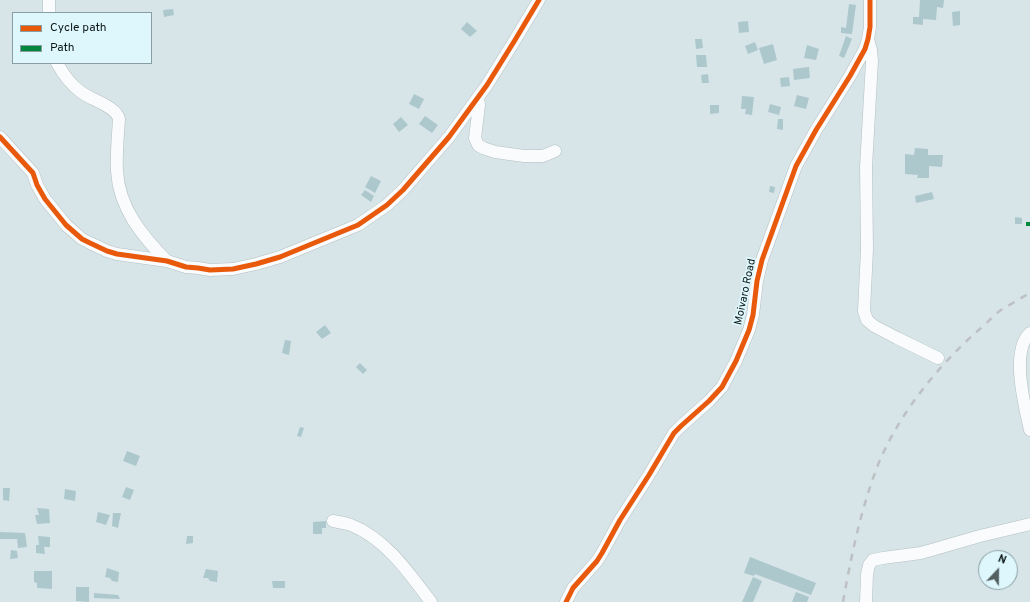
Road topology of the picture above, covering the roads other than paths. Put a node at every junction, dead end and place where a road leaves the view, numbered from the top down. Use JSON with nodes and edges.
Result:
{"nodes":[{"id":1,"x":49,"y":0,"type":"edge"},
{"id":2,"x":539,"y":0,"type":"edge"},
{"id":3,"x":870,"y":0,"type":"edge"},
{"id":4,"x":49,"y":12,"type":"edge"},
{"id":5,"x":868,"y":39,"type":"junction"},
{"id":6,"x":58,"y":64,"type":"edge"},
{"id":7,"x":478,"y":97,"type":"junction"},
{"id":8,"x":0,"y":137,"type":"edge"},
{"id":9,"x":555,"y":151,"type":"dead end"},
{"id":10,"x":167,"y":261,"type":"junction"},
{"id":11,"x":1030,"y":334,"type":"edge"},
{"id":12,"x":938,"y":358,"type":"dead end"},
{"id":13,"x":1030,"y":430,"type":"edge"},
{"id":14,"x":333,"y":521,"type":"dead end"},
{"id":15,"x":1030,"y":524,"type":"edge"},
{"id":16,"x":431,"y":602,"type":"edge"},
{"id":17,"x":566,"y":602,"type":"edge"},
{"id":18,"x":866,"y":602,"type":"edge"}],
"edges":[{"from":1,"to":4,"type":"street"},
{"from":2,"to":7,"type":"street"},
{"from":3,"to":5,"type":"street","name":"Moivaro Road"},
{"from":5,"to":12,"type":"street"},
{"from":5,"to":17,"type":"street","name":"Moivaro Road"},
{"from":6,"to":10,"type":"street"},
{"from":7,"to":9,"type":"street"},
{"from":7,"to":10,"type":"street"},
{"from":8,"to":10,"type":"street"},
{"from":11,"to":13,"type":"street"},
{"from":14,"to":16,"type":"street"},
{"from":15,"to":18,"type":"street"}]}
